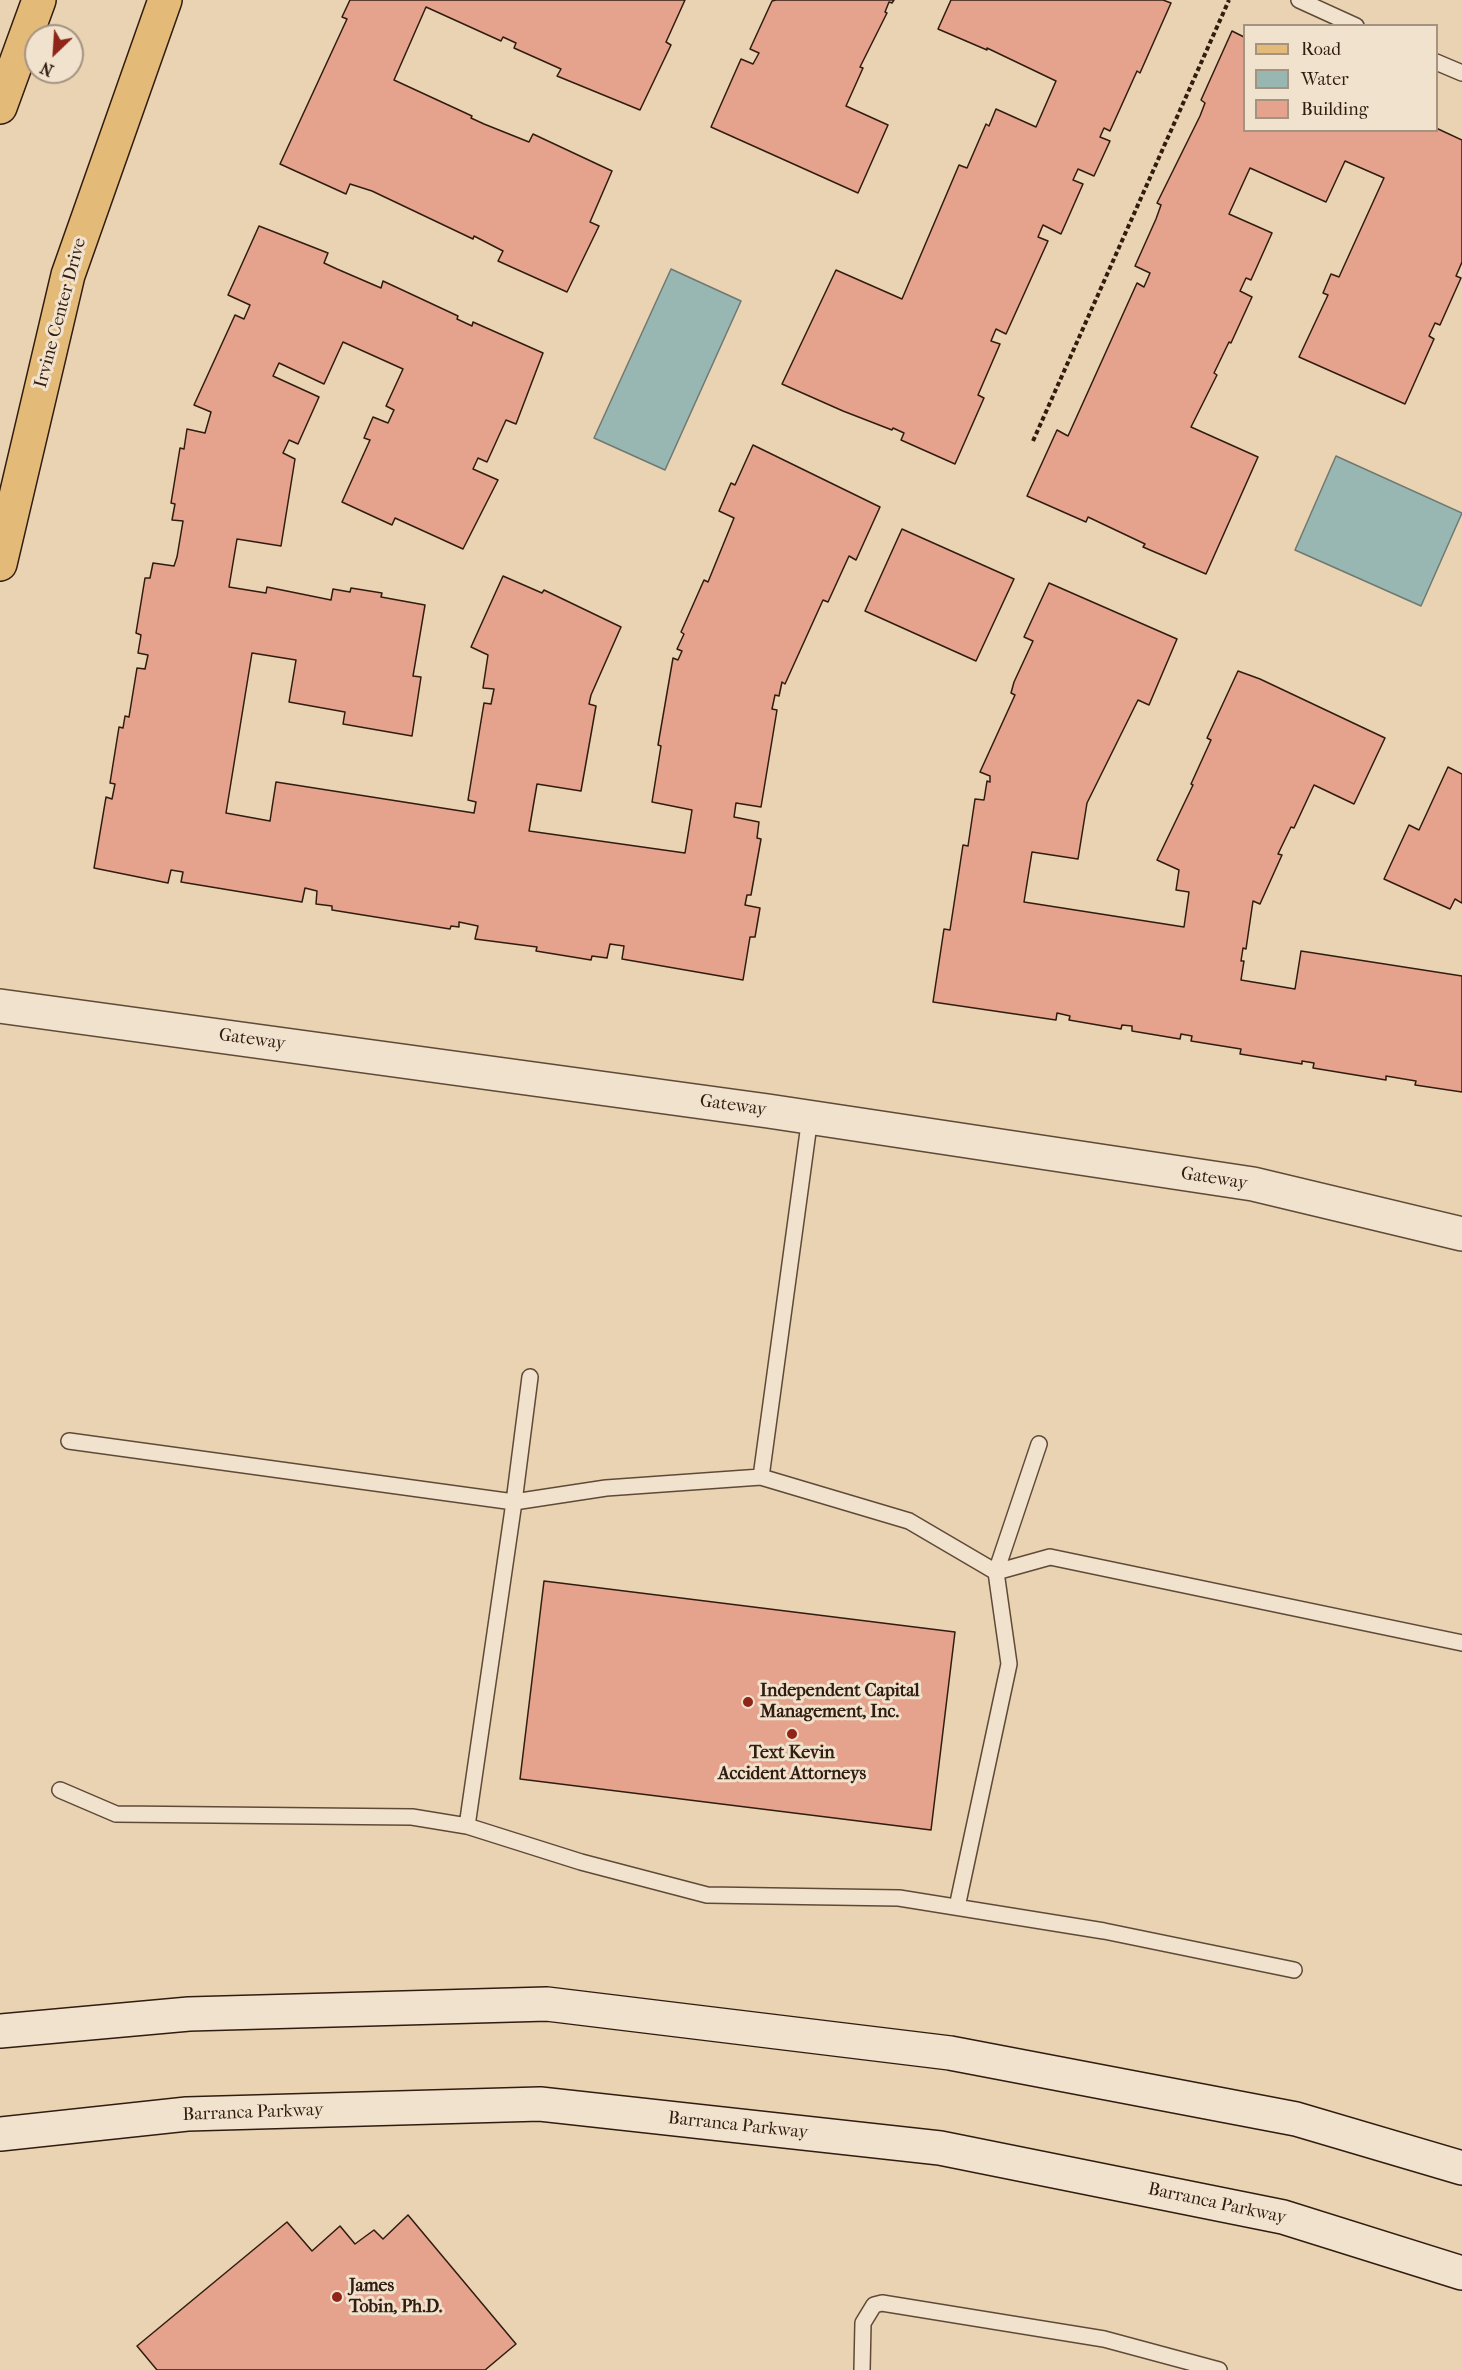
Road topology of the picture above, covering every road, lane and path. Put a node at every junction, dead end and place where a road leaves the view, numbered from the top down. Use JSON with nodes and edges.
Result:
{"nodes":[{"id":1,"x":39,"y":0,"type":"edge"},
{"id":2,"x":165,"y":0,"type":"edge"},
{"id":3,"x":1230,"y":0,"type":"edge"},
{"id":4,"x":1299,"y":0,"type":"edge"},
{"id":5,"x":1352,"y":24,"type":"edge"},
{"id":6,"x":1438,"y":62,"type":"edge"},
{"id":7,"x":1462,"y":74,"type":"edge"},
{"id":8,"x":1,"y":99,"type":"edge"},
{"id":9,"x":1033,"y":441,"type":"dead end"},
{"id":10,"x":0,"y":564,"type":"edge"},
{"id":11,"x":0,"y":1006,"type":"edge"},
{"id":12,"x":810,"y":1117,"type":"junction"},
{"id":13,"x":1462,"y":1234,"type":"edge"},
{"id":14,"x":530,"y":1377,"type":"dead end"},
{"id":15,"x":69,"y":1441,"type":"dead end"},
{"id":16,"x":1039,"y":1444,"type":"dead end"},
{"id":17,"x":761,"y":1477,"type":"junction"},
{"id":18,"x":514,"y":1502,"type":"junction"},
{"id":19,"x":996,"y":1572,"type":"junction"},
{"id":20,"x":1462,"y":1643,"type":"edge"},
{"id":21,"x":60,"y":1790,"type":"dead end"},
{"id":22,"x":467,"y":1826,"type":"junction"},
{"id":23,"x":957,"y":1907,"type":"junction"},
{"id":24,"x":1294,"y":1970,"type":"dead end"},
{"id":25,"x":0,"y":2031,"type":"edge"},
{"id":26,"x":0,"y":2134,"type":"edge"},
{"id":27,"x":1462,"y":2168,"type":"edge"},
{"id":28,"x":1462,"y":2273,"type":"edge"},
{"id":29,"x":862,"y":2370,"type":"edge"},
{"id":30,"x":1219,"y":2370,"type":"edge"}],
"edges":[{"from":1,"to":8,"type":"main road"},
{"from":2,"to":10,"type":"main road","name":"Irvine Center Drive"},
{"from":3,"to":9,"type":"path"},
{"from":4,"to":5,"type":"lane"},
{"from":6,"to":7,"type":"lane"},
{"from":11,"to":12,"type":"main road","name":"Gateway"},
{"from":12,"to":13,"type":"main road","name":"Gateway"},
{"from":12,"to":17,"type":"lane"},
{"from":14,"to":18,"type":"lane"},
{"from":15,"to":18,"type":"lane"},
{"from":16,"to":19,"type":"lane"},
{"from":17,"to":18,"type":"lane"},
{"from":17,"to":19,"type":"lane"},
{"from":18,"to":22,"type":"lane"},
{"from":19,"to":20,"type":"lane"},
{"from":19,"to":23,"type":"lane"},
{"from":21,"to":22,"type":"lane"},
{"from":22,"to":23,"type":"lane"},
{"from":23,"to":24,"type":"lane"},
{"from":25,"to":27,"type":"main road"},
{"from":26,"to":28,"type":"main road","name":"Barranca Parkway"},
{"from":29,"to":30,"type":"lane"}]}
